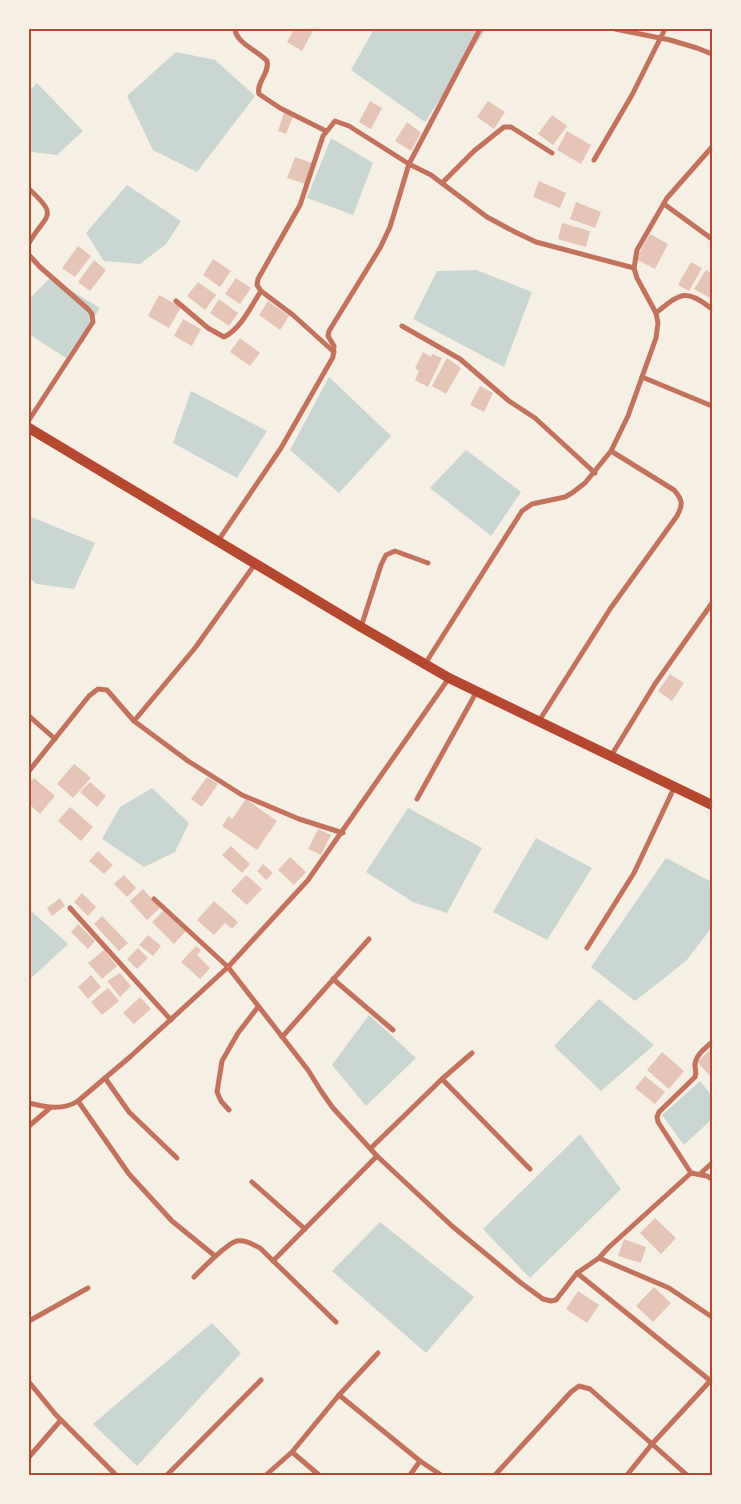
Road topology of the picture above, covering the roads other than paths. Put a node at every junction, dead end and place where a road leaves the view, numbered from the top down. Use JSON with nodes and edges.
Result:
{"nodes":[{"id":1,"x":235,"y":29,"type":"edge"},
{"id":2,"x":480,"y":29,"type":"edge"},
{"id":3,"x":615,"y":29,"type":"edge"},
{"id":4,"x":665,"y":29,"type":"edge"},
{"id":5,"x":660,"y":39,"type":"junction"},
{"id":6,"x":712,"y":54,"type":"edge"},
{"id":7,"x":326,"y":131,"type":"junction"},
{"id":8,"x":712,"y":147,"type":"edge"},
{"id":9,"x":552,"y":154,"type":"dead end"},
{"id":10,"x":594,"y":160,"type":"dead end"},
{"id":11,"x":409,"y":164,"type":"junction"},
{"id":12,"x":442,"y":183,"type":"junction"},
{"id":13,"x":29,"y":189,"type":"edge"},
{"id":14,"x":664,"y":204,"type":"junction"},
{"id":15,"x":712,"y":239,"type":"edge"},
{"id":16,"x":29,"y":243,"type":"edge"},
{"id":17,"x":29,"y":255,"type":"edge"},
{"id":18,"x":634,"y":268,"type":"junction"},
{"id":19,"x":261,"y":291,"type":"junction"},
{"id":20,"x":176,"y":301,"type":"dead end"},
{"id":21,"x":712,"y":309,"type":"edge"},
{"id":22,"x":656,"y":312,"type":"junction"},
{"id":23,"x":402,"y":326,"type":"dead end"},
{"id":24,"x":334,"y":352,"type":"junction"},
{"id":25,"x":642,"y":377,"type":"junction"},
{"id":26,"x":712,"y":406,"type":"edge"},
{"id":27,"x":29,"y":420,"type":"edge"},
{"id":28,"x":29,"y":428,"type":"edge"},
{"id":29,"x":611,"y":451,"type":"junction"},
{"id":30,"x":595,"y":473,"type":"junction"},
{"id":31,"x":218,"y":541,"type":"junction"},
{"id":32,"x":428,"y":563,"type":"dead end"},
{"id":33,"x":255,"y":564,"type":"junction"},
{"id":34,"x":712,"y":604,"type":"edge"},
{"id":35,"x":361,"y":627,"type":"junction"},
{"id":36,"x":425,"y":664,"type":"junction"},
{"id":37,"x":449,"y":678,"type":"junction"},
{"id":38,"x":477,"y":691,"type":"junction"},
{"id":39,"x":29,"y":716,"type":"edge"},
{"id":40,"x":134,"y":721,"type":"junction"},
{"id":41,"x":539,"y":722,"type":"junction"},
{"id":42,"x":55,"y":738,"type":"junction"},
{"id":43,"x":610,"y":756,"type":"junction"},
{"id":44,"x":29,"y":771,"type":"edge"},
{"id":45,"x":674,"y":788,"type":"junction"},
{"id":46,"x":417,"y":799,"type":"dead end"},
{"id":47,"x":712,"y":805,"type":"edge"},
{"id":48,"x":342,"y":832,"type":"junction"},
{"id":49,"x":154,"y":898,"type":"dead end"},
{"id":50,"x":70,"y":908,"type":"dead end"},
{"id":51,"x":369,"y":939,"type":"dead end"},
{"id":52,"x":587,"y":948,"type":"dead end"},
{"id":53,"x":228,"y":967,"type":"junction"},
{"id":54,"x":333,"y":979,"type":"junction"},
{"id":55,"x":258,"y":1007,"type":"junction"},
{"id":56,"x":171,"y":1020,"type":"junction"},
{"id":57,"x":393,"y":1030,"type":"dead end"},
{"id":58,"x":282,"y":1036,"type":"junction"},
{"id":59,"x":712,"y":1042,"type":"edge"},
{"id":60,"x":472,"y":1053,"type":"dead end"},
{"id":61,"x":105,"y":1078,"type":"junction"},
{"id":62,"x":442,"y":1079,"type":"junction"},
{"id":63,"x":78,"y":1101,"type":"junction"},
{"id":64,"x":29,"y":1103,"type":"edge"},
{"id":65,"x":50,"y":1108,"type":"junction"},
{"id":66,"x":229,"y":1110,"type":"dead end"},
{"id":67,"x":29,"y":1126,"type":"edge"},
{"id":68,"x":371,"y":1148,"type":"junction"},
{"id":69,"x":377,"y":1156,"type":"junction"},
{"id":70,"x":177,"y":1158,"type":"dead end"},
{"id":71,"x":712,"y":1163,"type":"edge"},
{"id":72,"x":530,"y":1169,"type":"dead end"},
{"id":73,"x":692,"y":1173,"type":"junction"},
{"id":74,"x":700,"y":1174,"type":"junction"},
{"id":75,"x":712,"y":1179,"type":"edge"},
{"id":76,"x":252,"y":1182,"type":"dead end"},
{"id":77,"x":305,"y":1229,"type":"junction"},
{"id":78,"x":216,"y":1256,"type":"junction"},
{"id":79,"x":599,"y":1258,"type":"junction"},
{"id":80,"x":273,"y":1261,"type":"junction"},
{"id":81,"x":577,"y":1273,"type":"junction"},
{"id":82,"x":194,"y":1277,"type":"dead end"},
{"id":83,"x":88,"y":1288,"type":"dead end"},
{"id":84,"x":712,"y":1317,"type":"edge"},
{"id":85,"x":29,"y":1321,"type":"edge"},
{"id":86,"x":336,"y":1322,"type":"dead end"},
{"id":87,"x":378,"y":1353,"type":"dead end"},
{"id":88,"x":261,"y":1380,"type":"dead end"},
{"id":89,"x":712,"y":1380,"type":"edge"},
{"id":90,"x":29,"y":1382,"type":"edge"},
{"id":91,"x":339,"y":1395,"type":"junction"},
{"id":92,"x":61,"y":1420,"type":"junction"},
{"id":93,"x":652,"y":1444,"type":"junction"},
{"id":94,"x":292,"y":1452,"type":"junction"},
{"id":95,"x":29,"y":1457,"type":"edge"},
{"id":96,"x":420,"y":1461,"type":"junction"},
{"id":97,"x":116,"y":1475,"type":"edge"},
{"id":98,"x":167,"y":1475,"type":"edge"},
{"id":99,"x":266,"y":1475,"type":"edge"},
{"id":100,"x":319,"y":1475,"type":"edge"},
{"id":101,"x":410,"y":1475,"type":"edge"},
{"id":102,"x":440,"y":1475,"type":"edge"},
{"id":103,"x":495,"y":1475,"type":"edge"},
{"id":104,"x":627,"y":1475,"type":"edge"},
{"id":105,"x":687,"y":1475,"type":"edge"}],
"edges":[{"from":1,"to":7,"type":"street"},
{"from":2,"to":11,"type":"street"},
{"from":3,"to":5,"type":"street"},
{"from":4,"to":5,"type":"street"},
{"from":5,"to":6,"type":"street"},
{"from":5,"to":10,"type":"street"},
{"from":7,"to":11,"type":"street"},
{"from":7,"to":19,"type":"street"},
{"from":8,"to":14,"type":"street"},
{"from":9,"to":12,"type":"street"},
{"from":11,"to":12,"type":"street"},
{"from":11,"to":24,"type":"street"},
{"from":12,"to":18,"type":"street"},
{"from":13,"to":16,"type":"street"},
{"from":14,"to":15,"type":"street"},
{"from":14,"to":18,"type":"street"},
{"from":17,"to":27,"type":"street"},
{"from":18,"to":22,"type":"street"},
{"from":19,"to":20,"type":"street"},
{"from":19,"to":24,"type":"street"},
{"from":21,"to":22,"type":"street"},
{"from":22,"to":25,"type":"street"},
{"from":23,"to":30,"type":"street"},
{"from":24,"to":31,"type":"street"},
{"from":25,"to":26,"type":"street"},
{"from":25,"to":29,"type":"street"},
{"from":28,"to":31,"type":"main road"},
{"from":29,"to":30,"type":"street"},
{"from":29,"to":41,"type":"street"},
{"from":30,"to":36,"type":"street"},
{"from":31,"to":33,"type":"main road"},
{"from":32,"to":35,"type":"street"},
{"from":33,"to":35,"type":"main road"},
{"from":33,"to":40,"type":"street"},
{"from":34,"to":43,"type":"street"},
{"from":35,"to":36,"type":"main road"},
{"from":36,"to":37,"type":"main road"},
{"from":37,"to":38,"type":"main road"},
{"from":37,"to":48,"type":"street"},
{"from":38,"to":41,"type":"main road"},
{"from":38,"to":46,"type":"street"},
{"from":39,"to":42,"type":"street"},
{"from":40,"to":42,"type":"street"},
{"from":40,"to":48,"type":"street"},
{"from":41,"to":43,"type":"main road"},
{"from":42,"to":44,"type":"street"},
{"from":43,"to":45,"type":"main road"},
{"from":45,"to":47,"type":"main road"},
{"from":45,"to":52,"type":"street"},
{"from":48,"to":53,"type":"street"},
{"from":49,"to":53,"type":"street"},
{"from":50,"to":56,"type":"street"},
{"from":51,"to":54,"type":"street"},
{"from":53,"to":55,"type":"street"},
{"from":53,"to":56,"type":"street"},
{"from":54,"to":57,"type":"street"},
{"from":54,"to":58,"type":"street"},
{"from":55,"to":58,"type":"street"},
{"from":55,"to":66,"type":"street"},
{"from":56,"to":61,"type":"street"},
{"from":58,"to":68,"type":"street"},
{"from":59,"to":73,"type":"street"},
{"from":60,"to":62,"type":"street"},
{"from":61,"to":63,"type":"street"},
{"from":61,"to":70,"type":"street"},
{"from":62,"to":68,"type":"street"},
{"from":62,"to":72,"type":"street"},
{"from":63,"to":65,"type":"street"},
{"from":63,"to":78,"type":"street"},
{"from":64,"to":65,"type":"street"},
{"from":65,"to":67,"type":"street"},
{"from":68,"to":69,"type":"street"},
{"from":69,"to":77,"type":"street"},
{"from":69,"to":81,"type":"street"},
{"from":71,"to":74,"type":"street"},
{"from":73,"to":74,"type":"street"},
{"from":73,"to":79,"type":"street"},
{"from":74,"to":75,"type":"street"},
{"from":76,"to":77,"type":"street"},
{"from":77,"to":80,"type":"street"},
{"from":78,"to":80,"type":"street"},
{"from":78,"to":82,"type":"street"},
{"from":79,"to":81,"type":"street"},
{"from":79,"to":84,"type":"street"},
{"from":80,"to":86,"type":"street"},
{"from":81,"to":89,"type":"street"},
{"from":83,"to":85,"type":"street"},
{"from":87,"to":91,"type":"street"},
{"from":88,"to":98,"type":"street"},
{"from":89,"to":93,"type":"street"},
{"from":90,"to":92,"type":"street"},
{"from":91,"to":94,"type":"street"},
{"from":91,"to":96,"type":"street"},
{"from":92,"to":95,"type":"street"},
{"from":92,"to":97,"type":"street"},
{"from":93,"to":103,"type":"street"},
{"from":93,"to":104,"type":"street"},
{"from":93,"to":105,"type":"street"},
{"from":94,"to":99,"type":"street"},
{"from":94,"to":100,"type":"street"},
{"from":96,"to":101,"type":"street"},
{"from":96,"to":102,"type":"street"}]}
